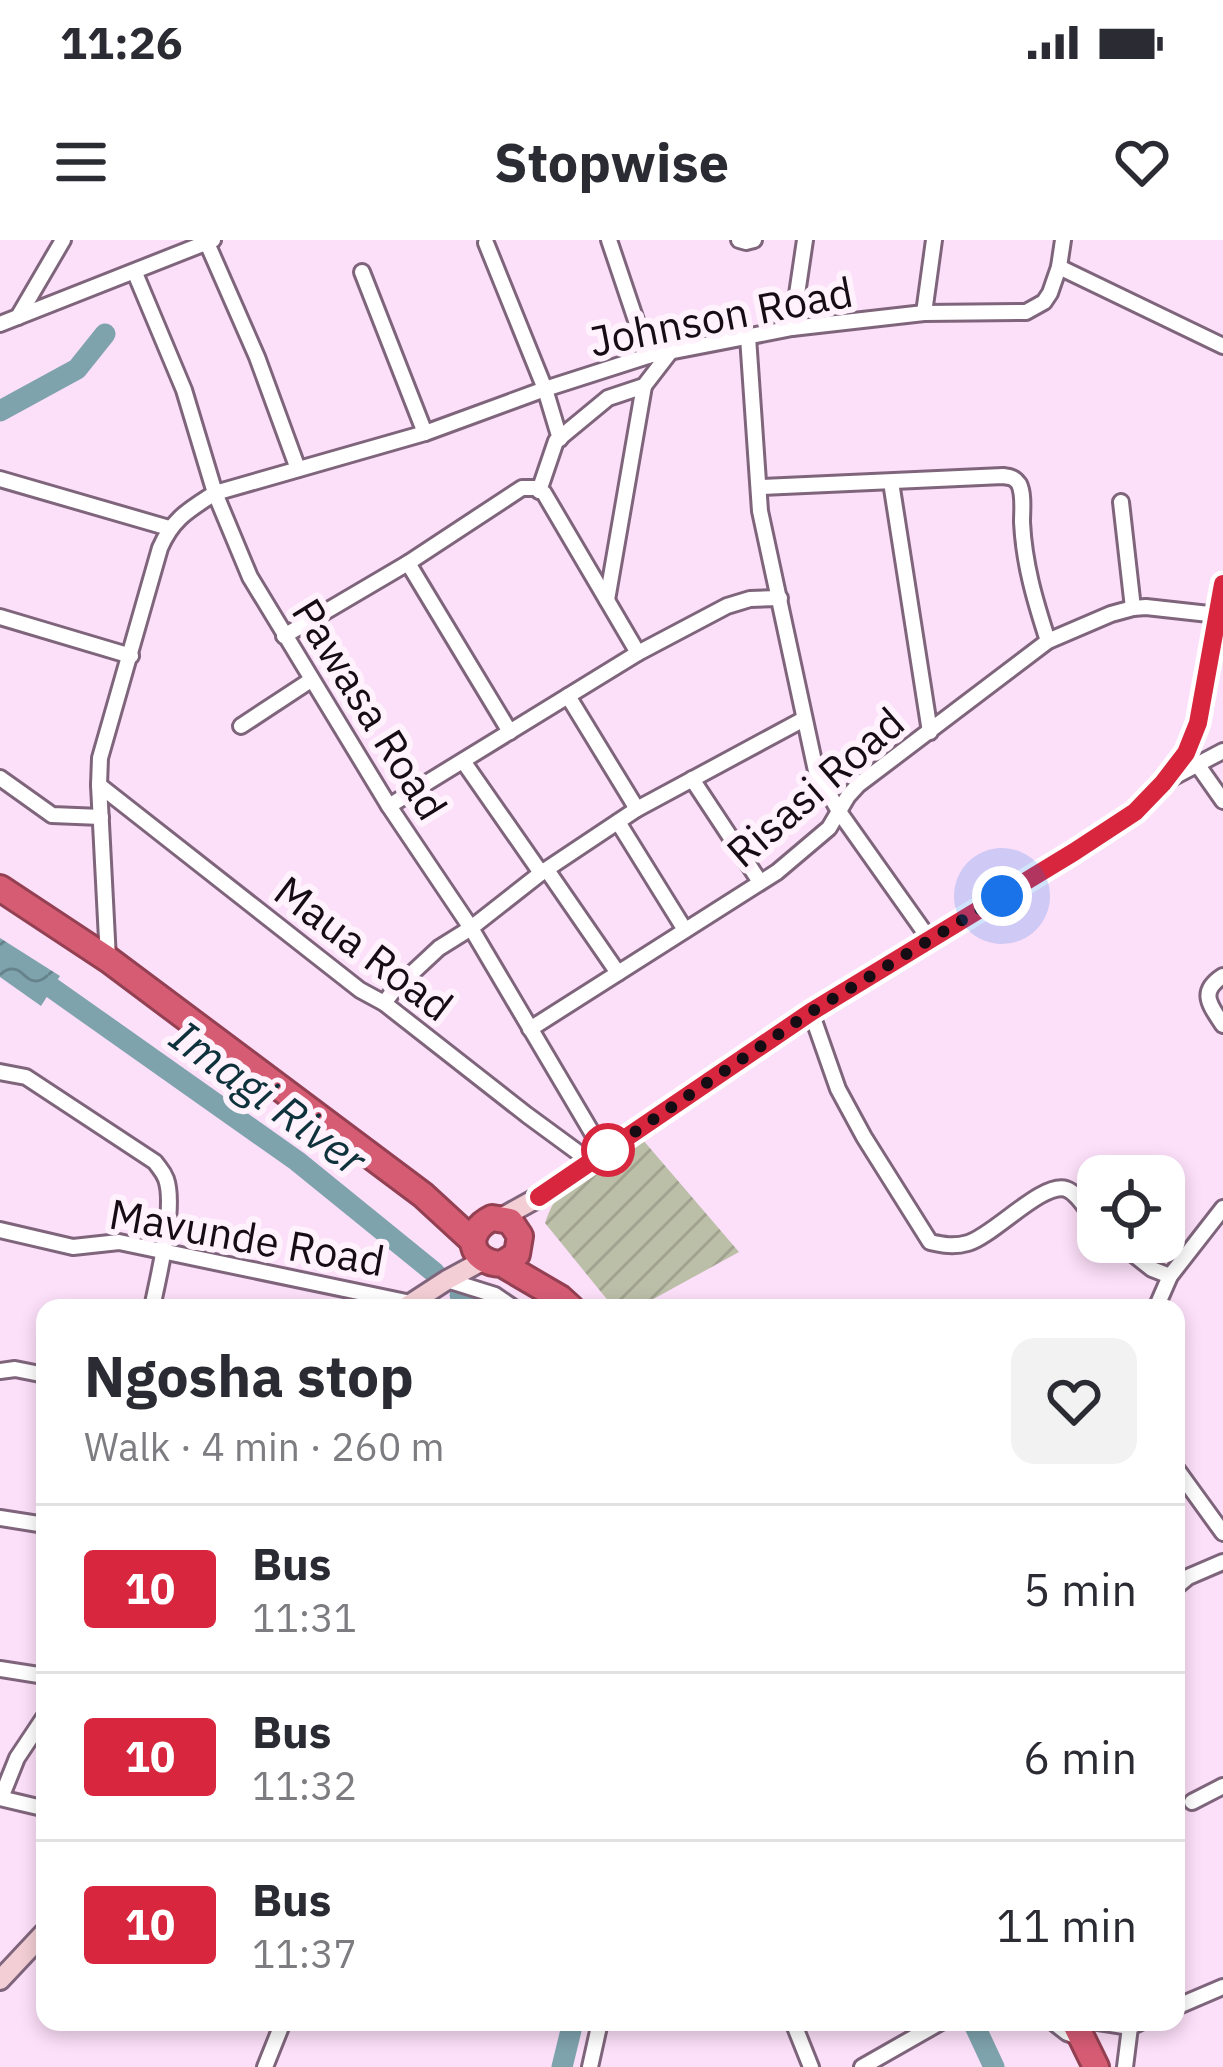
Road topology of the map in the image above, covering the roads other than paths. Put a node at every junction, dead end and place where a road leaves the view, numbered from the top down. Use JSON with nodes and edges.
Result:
{"nodes":[{"id":1,"x":63,"y":240,"type":"edge"},
{"id":2,"x":609,"y":240,"type":"edge"},
{"id":3,"x":739,"y":240,"type":"edge"},
{"id":4,"x":754,"y":240,"type":"edge"},
{"id":5,"x":806,"y":240,"type":"edge"},
{"id":6,"x":934,"y":240,"type":"edge"},
{"id":7,"x":1063,"y":240,"type":"edge"},
{"id":8,"x":210,"y":241,"type":"edge"},
{"id":9,"x":486,"y":243,"type":"dead end"},
{"id":10,"x":1059,"y":266,"type":"junction"},
{"id":11,"x":362,"y":272,"type":"dead end"},
{"id":12,"x":135,"y":273,"type":"junction"},
{"id":13,"x":924,"y":313,"type":"junction"},
{"id":14,"x":18,"y":316,"type":"junction"},
{"id":15,"x":0,"y":324,"type":"edge"},
{"id":16,"x":791,"y":328,"type":"junction"},
{"id":17,"x":748,"y":337,"type":"junction"},
{"id":18,"x":1223,"y":346,"type":"edge"},
{"id":19,"x":671,"y":351,"type":"junction"},
{"id":20,"x":647,"y":356,"type":"junction"},
{"id":21,"x":644,"y":386,"type":"junction"},
{"id":22,"x":545,"y":389,"type":"junction"},
{"id":23,"x":425,"y":434,"type":"junction"},
{"id":24,"x":560,"y":439,"type":"junction"},
{"id":25,"x":298,"y":470,"type":"junction"},
{"id":26,"x":0,"y":479,"type":"edge"},
{"id":27,"x":891,"y":482,"type":"junction"},
{"id":28,"x":760,"y":487,"type":"junction"},
{"id":29,"x":539,"y":491,"type":"junction"},
{"id":30,"x":215,"y":493,"type":"junction"},
{"id":31,"x":1121,"y":502,"type":"dead end"},
{"id":32,"x":169,"y":528,"type":"junction"},
{"id":33,"x":408,"y":563,"type":"junction"},
{"id":34,"x":1223,"y":584,"type":"edge"},
{"id":35,"x":779,"y":598,"type":"junction"},
{"id":36,"x":607,"y":600,"type":"junction"},
{"id":37,"x":1133,"y":608,"type":"junction"},
{"id":38,"x":1218,"y":615,"type":"junction"},
{"id":39,"x":0,"y":617,"type":"edge"},
{"id":40,"x":284,"y":636,"type":"junction"},
{"id":41,"x":1048,"y":641,"type":"junction"},
{"id":42,"x":638,"y":653,"type":"junction"},
{"id":43,"x":131,"y":656,"type":"junction"},
{"id":44,"x":311,"y":680,"type":"junction"},
{"id":45,"x":568,"y":696,"type":"junction"},
{"id":46,"x":804,"y":719,"type":"junction"},
{"id":47,"x":241,"y":726,"type":"dead end"},
{"id":48,"x":510,"y":732,"type":"junction"},
{"id":49,"x":930,"y":732,"type":"junction"},
{"id":50,"x":1223,"y":751,"type":"edge"},
{"id":51,"x":463,"y":761,"type":"junction"},
{"id":52,"x":1198,"y":764,"type":"junction"},
{"id":53,"x":0,"y":778,"type":"edge"},
{"id":54,"x":692,"y":778,"type":"junction"},
{"id":55,"x":1163,"y":783,"type":"junction"},
{"id":56,"x":99,"y":785,"type":"junction"},
{"id":57,"x":1223,"y":802,"type":"edge"},
{"id":58,"x":389,"y":806,"type":"junction"},
{"id":59,"x":637,"y":809,"type":"junction"},
{"id":60,"x":840,"y":813,"type":"junction"},
{"id":61,"x":101,"y":817,"type":"junction"},
{"id":62,"x":618,"y":822,"type":"junction"},
{"id":63,"x":544,"y":872,"type":"junction"},
{"id":64,"x":760,"y":882,"type":"junction"},
{"id":65,"x":0,"y":889,"type":"edge"},
{"id":66,"x":471,"y":928,"type":"junction"},
{"id":67,"x":685,"y":930,"type":"junction"},
{"id":68,"x":930,"y":940,"type":"junction"},
{"id":69,"x":109,"y":960,"type":"junction"},
{"id":70,"x":618,"y":973,"type":"junction"},
{"id":71,"x":1223,"y":976,"type":"edge"},
{"id":72,"x":384,"y":1003,"type":"junction"},
{"id":73,"x":811,"y":1012,"type":"junction"},
{"id":74,"x":1223,"y":1025,"type":"edge"},
{"id":75,"x":530,"y":1029,"type":"junction"},
{"id":76,"x":0,"y":1072,"type":"edge"},
{"id":77,"x":597,"y":1157,"type":"junction"},
{"id":78,"x":1077,"y":1199,"type":"edge"},
{"id":79,"x":1223,"y":1208,"type":"edge"},
{"id":80,"x":0,"y":1230,"type":"edge"},
{"id":81,"x":496,"y":1241,"type":"junction"},
{"id":82,"x":163,"y":1253,"type":"junction"},
{"id":83,"x":1144,"y":1263,"type":"edge"},
{"id":84,"x":1170,"y":1276,"type":"junction"},
{"id":85,"x":447,"y":1280,"type":"junction"},
{"id":86,"x":154,"y":1299,"type":"edge"},
{"id":87,"x":380,"y":1299,"type":"edge"},
{"id":88,"x":417,"y":1299,"type":"edge"},
{"id":89,"x":501,"y":1299,"type":"edge"},
{"id":90,"x":561,"y":1299,"type":"edge"},
{"id":91,"x":1160,"y":1299,"type":"edge"},
{"id":92,"x":0,"y":1371,"type":"edge"},
{"id":93,"x":36,"y":1373,"type":"edge"},
{"id":94,"x":1185,"y":1480,"type":"edge"},
{"id":95,"x":0,"y":1518,"type":"edge"},
{"id":96,"x":36,"y":1522,"type":"edge"},
{"id":97,"x":1223,"y":1533,"type":"edge"},
{"id":98,"x":1223,"y":1562,"type":"edge"},
{"id":99,"x":1185,"y":1579,"type":"edge"},
{"id":100,"x":0,"y":1669,"type":"edge"},
{"id":101,"x":36,"y":1675,"type":"edge"},
{"id":102,"x":36,"y":1728,"type":"edge"},
{"id":103,"x":1223,"y":1786,"type":"edge"},
{"id":104,"x":1,"y":1798,"type":"edge"},
{"id":105,"x":1192,"y":1802,"type":"dead end"},
{"id":106,"x":36,"y":1807,"type":"edge"},
{"id":107,"x":36,"y":1942,"type":"edge"},
{"id":108,"x":0,"y":1980,"type":"edge"},
{"id":109,"x":1223,"y":1987,"type":"edge"},
{"id":110,"x":1185,"y":2003,"type":"edge"},
{"id":111,"x":279,"y":2031,"type":"edge"},
{"id":112,"x":598,"y":2031,"type":"edge"},
{"id":113,"x":797,"y":2031,"type":"edge"},
{"id":114,"x":925,"y":2031,"type":"edge"},
{"id":115,"x":1085,"y":2031,"type":"edge"},
{"id":116,"x":1134,"y":2031,"type":"edge"},
{"id":117,"x":265,"y":2067,"type":"edge"},
{"id":118,"x":590,"y":2067,"type":"edge"},
{"id":119,"x":811,"y":2067,"type":"edge"},
{"id":120,"x":862,"y":2067,"type":"edge"},
{"id":121,"x":1096,"y":2067,"type":"edge"},
{"id":122,"x":1125,"y":2067,"type":"edge"}],
"edges":[{"from":1,"to":14,"type":"street"},
{"from":2,"to":20,"type":"street"},
{"from":3,"to":4,"type":"street"},
{"from":5,"to":16,"type":"street"},
{"from":6,"to":13,"type":"street"},
{"from":7,"to":10,"type":"street","name":"Johnson Road"},
{"from":8,"to":12,"type":"street"},
{"from":8,"to":25,"type":"street"},
{"from":9,"to":22,"type":"street"},
{"from":10,"to":13,"type":"street","name":"Johnson Road"},
{"from":10,"to":18,"type":"street"},
{"from":11,"to":23,"type":"street"},
{"from":12,"to":14,"type":"street"},
{"from":12,"to":30,"type":"street","name":"Pawasa Road"},
{"from":13,"to":16,"type":"street","name":"Johnson Road"},
{"from":14,"to":15,"type":"street"},
{"from":16,"to":17,"type":"street","name":"Johnson Road"},
{"from":17,"to":19,"type":"street","name":"Johnson Road"},
{"from":17,"to":28,"type":"street"},
{"from":19,"to":20,"type":"street","name":"Johnson Road"},
{"from":19,"to":21,"type":"street"},
{"from":20,"to":22,"type":"street","name":"Johnson Road"},
{"from":21,"to":24,"type":"street"},
{"from":21,"to":36,"type":"street"},
{"from":22,"to":23,"type":"street","name":"Johnson Road"},
{"from":22,"to":24,"type":"street"},
{"from":23,"to":25,"type":"street","name":"Johnson Road"},
{"from":24,"to":29,"type":"street"},
{"from":25,"to":30,"type":"street","name":"Johnson Road"},
{"from":26,"to":32,"type":"street"},
{"from":27,"to":28,"type":"street"},
{"from":27,"to":41,"type":"street"},
{"from":27,"to":49,"type":"street"},
{"from":28,"to":35,"type":"street"},
{"from":29,"to":33,"type":"street"},
{"from":29,"to":36,"type":"street"},
{"from":30,"to":32,"type":"street"},
{"from":30,"to":40,"type":"street","name":"Pawasa Road"},
{"from":31,"to":37,"type":"street"},
{"from":32,"to":43,"type":"street"},
{"from":33,"to":40,"type":"street"},
{"from":33,"to":48,"type":"street"},
{"from":34,"to":38,"type":"street","name":"Mavunde Road"},
{"from":35,"to":42,"type":"street"},
{"from":35,"to":46,"type":"street"},
{"from":36,"to":42,"type":"street"},
{"from":37,"to":38,"type":"street","name":"Risasi Road"},
{"from":37,"to":41,"type":"street","name":"Risasi Road"},
{"from":38,"to":55,"type":"street","name":"Mavunde Road"},
{"from":39,"to":43,"type":"street"},
{"from":40,"to":44,"type":"street","name":"Pawasa Road"},
{"from":41,"to":49,"type":"street","name":"Risasi Road"},
{"from":42,"to":45,"type":"street"},
{"from":43,"to":56,"type":"street"},
{"from":44,"to":47,"type":"street"},
{"from":44,"to":58,"type":"street","name":"Pawasa Road"},
{"from":45,"to":48,"type":"street"},
{"from":45,"to":59,"type":"street"},
{"from":46,"to":54,"type":"street","name":"Maua Road"},
{"from":46,"to":60,"type":"street"},
{"from":48,"to":51,"type":"street"},
{"from":49,"to":60,"type":"street","name":"Risasi Road"},
{"from":50,"to":52,"type":"street"},
{"from":51,"to":58,"type":"street"},
{"from":51,"to":63,"type":"street"},
{"from":52,"to":55,"type":"street"},
{"from":52,"to":57,"type":"street"},
{"from":53,"to":61,"type":"street"},
{"from":54,"to":59,"type":"street","name":"Maua Road"},
{"from":54,"to":64,"type":"street"},
{"from":55,"to":68,"type":"street","name":"Mavunde Road"},
{"from":56,"to":61,"type":"street"},
{"from":56,"to":72,"type":"street","name":"Maua Road"},
{"from":58,"to":66,"type":"street","name":"Pawasa Road"},
{"from":59,"to":62,"type":"street","name":"Maua Road"},
{"from":60,"to":64,"type":"street","name":"Risasi Road"},
{"from":60,"to":68,"type":"street"},
{"from":61,"to":69,"type":"street"},
{"from":62,"to":63,"type":"street","name":"Maua Road"},
{"from":62,"to":67,"type":"street"},
{"from":63,"to":66,"type":"street","name":"Maua Road"},
{"from":63,"to":70,"type":"street"},
{"from":64,"to":67,"type":"street","name":"Risasi Road"},
{"from":65,"to":69,"type":"highway"},
{"from":66,"to":72,"type":"street","name":"Maua Road"},
{"from":66,"to":75,"type":"street","name":"Pawasa Road"},
{"from":67,"to":70,"type":"street","name":"Risasi Road"},
{"from":68,"to":73,"type":"street","name":"Mavunde Road"},
{"from":69,"to":81,"type":"highway"},
{"from":70,"to":75,"type":"street","name":"Risasi Road"},
{"from":71,"to":74,"type":"street"},
{"from":72,"to":77,"type":"street","name":"Maua Road"},
{"from":73,"to":77,"type":"street","name":"Mavunde Road"},
{"from":73,"to":78,"type":"street"},
{"from":75,"to":77,"type":"street","name":"Pawasa Road"},
{"from":76,"to":82,"type":"street"},
{"from":77,"to":81,"type":"street","name":"Mavunde Road"},
{"from":79,"to":84,"type":"street"},
{"from":80,"to":82,"type":"street","name":"Mavunde Road"},
{"from":81,"to":85,"type":"street","name":"Mavunde Road"},
{"from":81,"to":90,"type":"highway"},
{"from":82,"to":86,"type":"street"},
{"from":82,"to":87,"type":"street","name":"Mavunde Road"},
{"from":83,"to":84,"type":"street"},
{"from":84,"to":91,"type":"street"},
{"from":85,"to":88,"type":"street","name":"Mavunde Road"},
{"from":85,"to":89,"type":"street"},
{"from":92,"to":93,"type":"street"},
{"from":94,"to":97,"type":"street"},
{"from":95,"to":96,"type":"street"},
{"from":98,"to":99,"type":"street"},
{"from":100,"to":101,"type":"street"},
{"from":102,"to":104,"type":"street"},
{"from":103,"to":105,"type":"street"},
{"from":104,"to":106,"type":"street"},
{"from":107,"to":108,"type":"street"},
{"from":109,"to":110,"type":"street"},
{"from":111,"to":117,"type":"street"},
{"from":112,"to":118,"type":"street"},
{"from":113,"to":119,"type":"street"},
{"from":114,"to":120,"type":"street"},
{"from":115,"to":121,"type":"highway"},
{"from":116,"to":122,"type":"street"}]}
